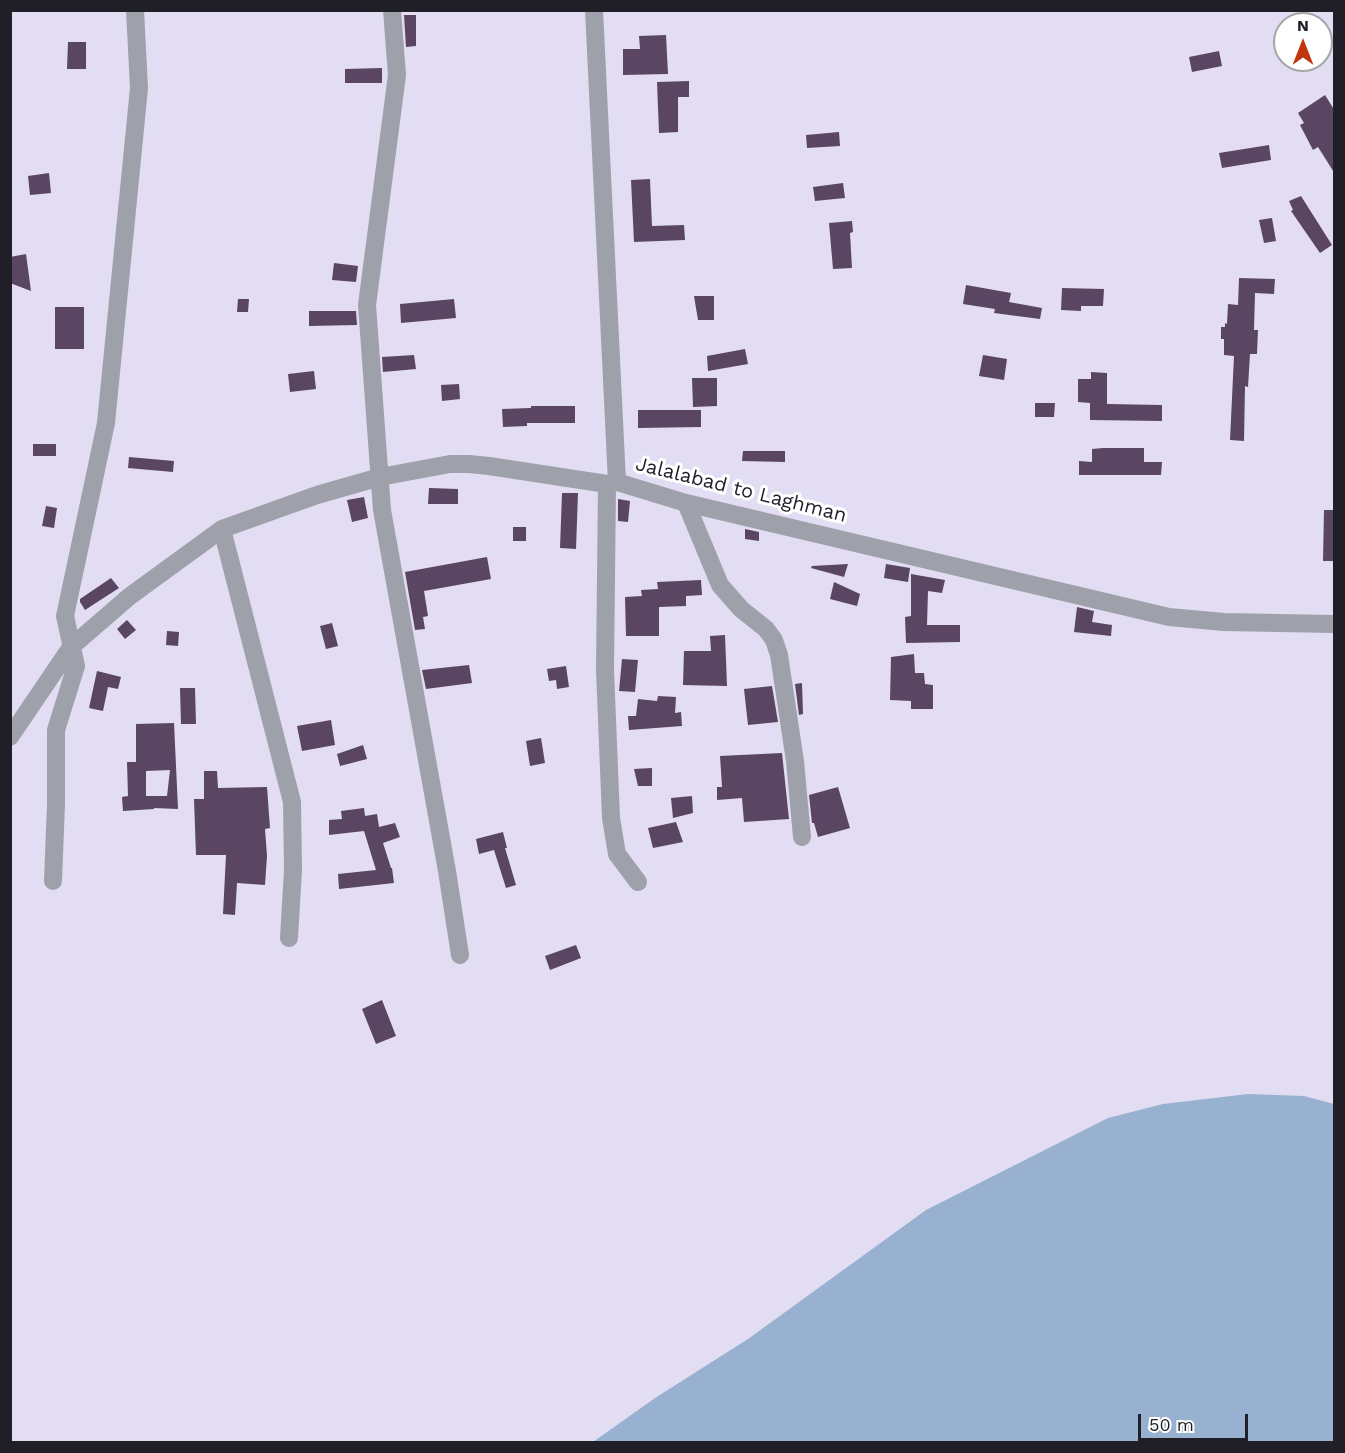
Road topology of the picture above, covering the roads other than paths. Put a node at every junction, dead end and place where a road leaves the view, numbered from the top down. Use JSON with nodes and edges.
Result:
{"nodes":[{"id":1,"x":135,"y":10,"type":"edge"},
{"id":2,"x":392,"y":10,"type":"edge"},
{"id":3,"x":594,"y":10,"type":"edge"},
{"id":4,"x":380,"y":477,"type":"junction"},
{"id":5,"x":612,"y":483,"type":"junction"},
{"id":6,"x":686,"y":503,"type":"junction"},
{"id":7,"x":222,"y":529,"type":"junction"},
{"id":8,"x":1335,"y":624,"type":"edge"},
{"id":9,"x":71,"y":647,"type":"junction"},
{"id":10,"x":10,"y":737,"type":"edge"},
{"id":11,"x":802,"y":837,"type":"dead end"},
{"id":12,"x":53,"y":881,"type":"dead end"},
{"id":13,"x":638,"y":882,"type":"dead end"},
{"id":14,"x":289,"y":938,"type":"dead end"},
{"id":15,"x":460,"y":955,"type":"dead end"}],
"edges":[{"from":1,"to":9,"type":"street"},
{"from":2,"to":4,"type":"street"},
{"from":3,"to":5,"type":"street"},
{"from":4,"to":5,"type":"street","name":"Jalalabad to Laghman"},
{"from":4,"to":7,"type":"street","name":"Jalalabad to Laghman"},
{"from":4,"to":15,"type":"street"},
{"from":5,"to":6,"type":"street","name":"Jalalabad to Laghman"},
{"from":5,"to":13,"type":"street"},
{"from":6,"to":8,"type":"street","name":"Jalalabad to Laghman"},
{"from":6,"to":11,"type":"street"},
{"from":7,"to":9,"type":"street","name":"Jalalabad to Laghman"},
{"from":7,"to":14,"type":"street"},
{"from":9,"to":10,"type":"street","name":"Jalalabad to Laghman"},
{"from":9,"to":12,"type":"street"}]}
